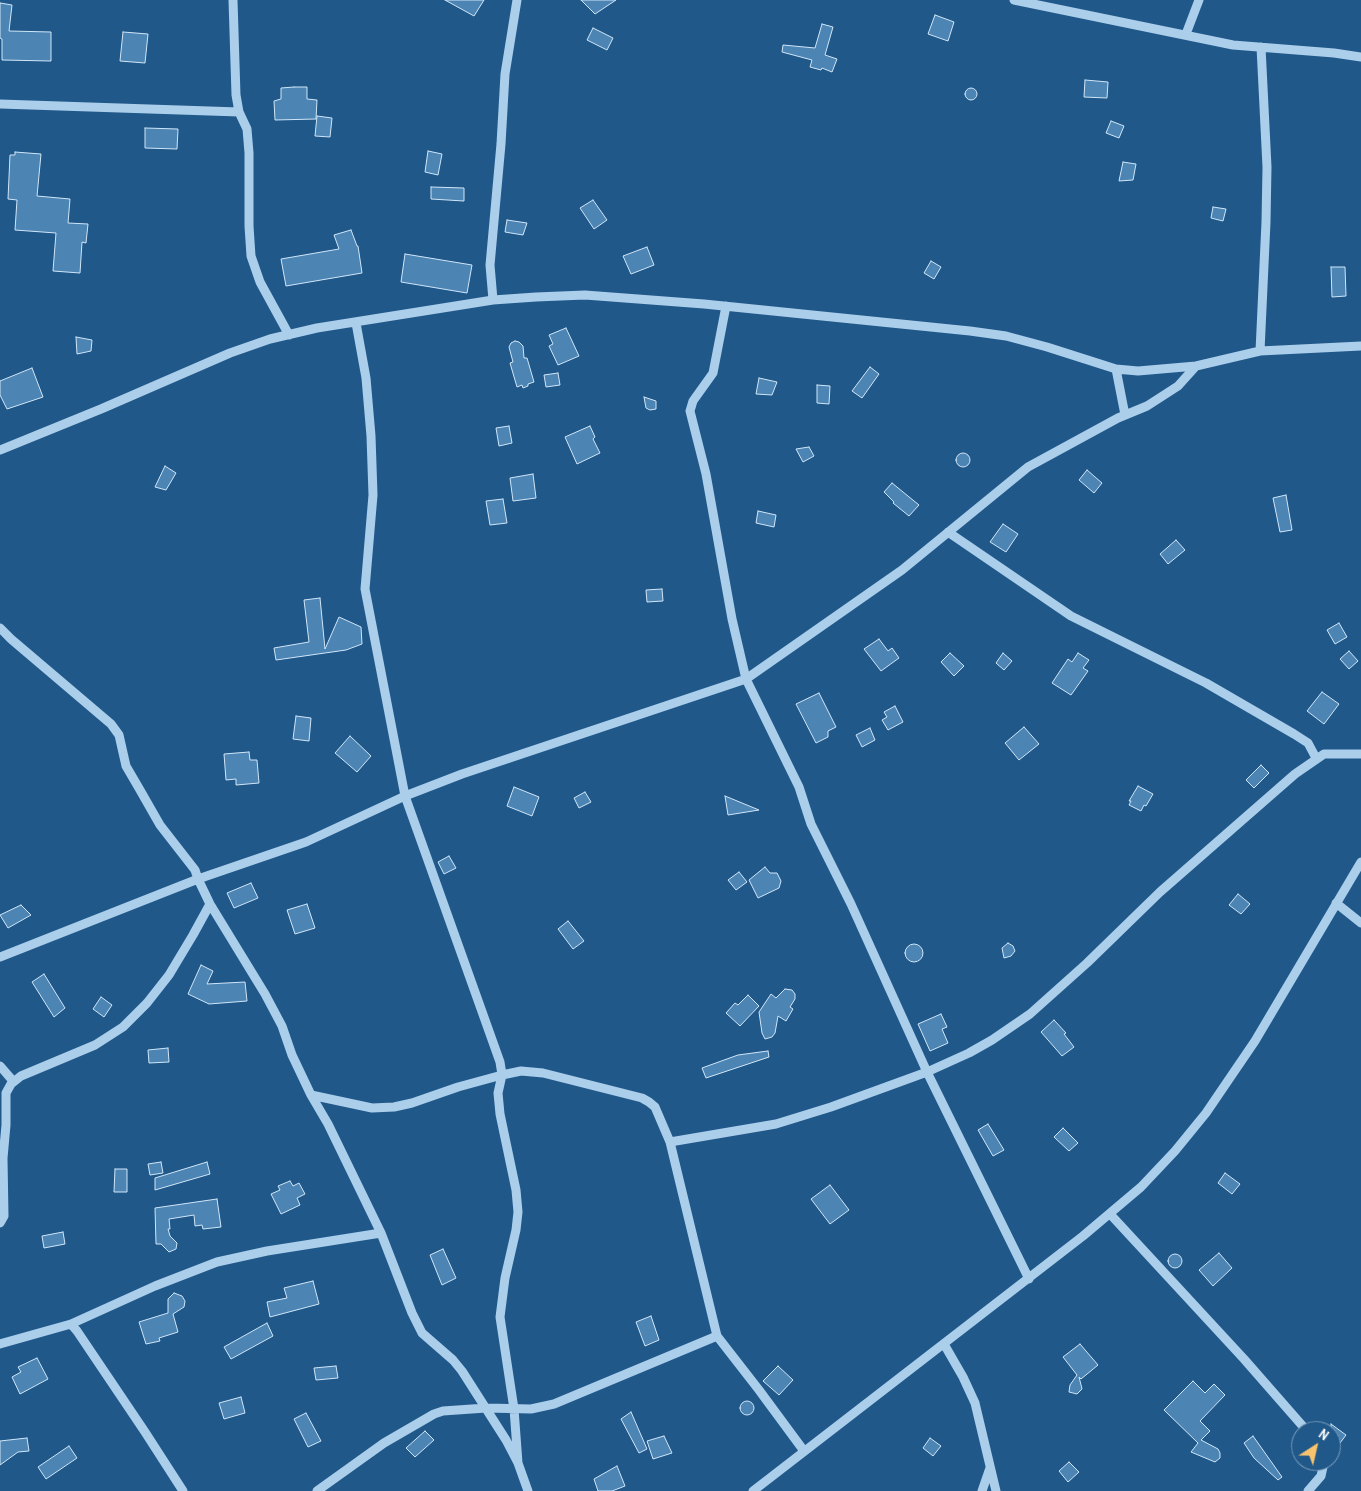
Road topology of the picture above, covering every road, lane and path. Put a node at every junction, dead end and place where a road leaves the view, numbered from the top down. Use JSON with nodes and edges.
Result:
{"nodes":[{"id":1,"x":233,"y":0,"type":"edge"},
{"id":2,"x":517,"y":0,"type":"edge"},
{"id":3,"x":1014,"y":0,"type":"edge"},
{"id":4,"x":1199,"y":0,"type":"edge"},
{"id":5,"x":1186,"y":34,"type":"junction"},
{"id":6,"x":1261,"y":47,"type":"junction"},
{"id":7,"x":1361,"y":56,"type":"edge"},
{"id":8,"x":0,"y":104,"type":"edge"},
{"id":9,"x":239,"y":112,"type":"junction"},
{"id":10,"x":494,"y":300,"type":"junction"},
{"id":11,"x":726,"y":306,"type":"junction"},
{"id":12,"x":356,"y":323,"type":"junction"},
{"id":13,"x":289,"y":335,"type":"junction"},
{"id":14,"x":1361,"y":346,"type":"edge"},
{"id":15,"x":1260,"y":351,"type":"junction"},
{"id":16,"x":1196,"y":366,"type":"junction"},
{"id":17,"x":1116,"y":370,"type":"junction"},
{"id":18,"x":1125,"y":415,"type":"junction"},
{"id":19,"x":0,"y":450,"type":"edge"},
{"id":20,"x":948,"y":532,"type":"junction"},
{"id":21,"x":0,"y":628,"type":"edge"},
{"id":22,"x":746,"y":679,"type":"junction"},
{"id":23,"x":1361,"y":754,"type":"edge"},
{"id":24,"x":1316,"y":758,"type":"junction"},
{"id":25,"x":405,"y":796,"type":"junction"},
{"id":26,"x":1361,"y":862,"type":"edge"},
{"id":27,"x":198,"y":879,"type":"junction"},
{"id":28,"x":1336,"y":903,"type":"junction"},
{"id":29,"x":210,"y":904,"type":"junction"},
{"id":30,"x":1361,"y":924,"type":"edge"},
{"id":31,"x":0,"y":958,"type":"edge"},
{"id":32,"x":0,"y":1066,"type":"edge"},
{"id":33,"x":927,"y":1072,"type":"junction"},
{"id":34,"x":502,"y":1075,"type":"junction"},
{"id":35,"x":13,"y":1081,"type":"junction"},
{"id":36,"x":311,"y":1095,"type":"junction"},
{"id":37,"x":670,"y":1142,"type":"junction"},
{"id":38,"x":1110,"y":1214,"type":"junction"},
{"id":39,"x":0,"y":1223,"type":"edge"},
{"id":40,"x":381,"y":1233,"type":"junction"},
{"id":41,"x":1029,"y":1279,"type":"junction"},
{"id":42,"x":71,"y":1324,"type":"junction"},
{"id":43,"x":717,"y":1336,"type":"junction"},
{"id":44,"x":0,"y":1344,"type":"edge"},
{"id":45,"x":944,"y":1344,"type":"junction"},
{"id":46,"x":486,"y":1408,"type":"junction"},
{"id":47,"x":514,"y":1409,"type":"junction"},
{"id":48,"x":1298,"y":1421,"type":"edge"},
{"id":49,"x":804,"y":1451,"type":"junction"},
{"id":50,"x":518,"y":1463,"type":"junction"},
{"id":51,"x":990,"y":1468,"type":"junction"},
{"id":52,"x":1322,"y":1471,"type":"edge"},
{"id":53,"x":182,"y":1491,"type":"edge"},
{"id":54,"x":317,"y":1491,"type":"edge"},
{"id":55,"x":528,"y":1491,"type":"edge"},
{"id":56,"x":753,"y":1491,"type":"edge"},
{"id":57,"x":982,"y":1491,"type":"edge"},
{"id":58,"x":996,"y":1491,"type":"edge"},
{"id":59,"x":1308,"y":1491,"type":"edge"}],
"edges":[{"from":1,"to":9,"type":"street"},
{"from":2,"to":10,"type":"street"},
{"from":3,"to":5,"type":"street"},
{"from":4,"to":5,"type":"street"},
{"from":5,"to":6,"type":"street"},
{"from":6,"to":7,"type":"street"},
{"from":6,"to":15,"type":"street"},
{"from":8,"to":9,"type":"street"},
{"from":9,"to":13,"type":"street"},
{"from":10,"to":11,"type":"street"},
{"from":10,"to":12,"type":"street"},
{"from":11,"to":17,"type":"street"},
{"from":11,"to":22,"type":"street"},
{"from":12,"to":13,"type":"street"},
{"from":12,"to":25,"type":"street"},
{"from":13,"to":19,"type":"street"},
{"from":14,"to":15,"type":"street"},
{"from":15,"to":16,"type":"street"},
{"from":16,"to":17,"type":"street"},
{"from":16,"to":18,"type":"street"},
{"from":17,"to":18,"type":"street"},
{"from":18,"to":20,"type":"street"},
{"from":20,"to":22,"type":"street"},
{"from":20,"to":24,"type":"street"},
{"from":21,"to":27,"type":"street"},
{"from":22,"to":25,"type":"street"},
{"from":22,"to":33,"type":"street"},
{"from":23,"to":24,"type":"street"},
{"from":24,"to":33,"type":"street"},
{"from":25,"to":27,"type":"street"},
{"from":25,"to":34,"type":"street"},
{"from":26,"to":28,"type":"street"},
{"from":27,"to":29,"type":"street"},
{"from":27,"to":31,"type":"street"},
{"from":28,"to":30,"type":"street"},
{"from":28,"to":38,"type":"street"},
{"from":29,"to":35,"type":"street"},
{"from":29,"to":36,"type":"street"},
{"from":32,"to":35,"type":"street"},
{"from":33,"to":37,"type":"street"},
{"from":33,"to":41,"type":"street"},
{"from":34,"to":36,"type":"street"},
{"from":34,"to":37,"type":"street"},
{"from":34,"to":47,"type":"street"},
{"from":35,"to":39,"type":"street"},
{"from":36,"to":40,"type":"street"},
{"from":37,"to":43,"type":"street"},
{"from":38,"to":41,"type":"street"},
{"from":38,"to":48,"type":"street"},
{"from":40,"to":42,"type":"street"},
{"from":40,"to":46,"type":"street"},
{"from":41,"to":45,"type":"street"},
{"from":42,"to":44,"type":"street"},
{"from":42,"to":53,"type":"street"},
{"from":43,"to":47,"type":"street"},
{"from":43,"to":49,"type":"street"},
{"from":45,"to":49,"type":"street"},
{"from":45,"to":51,"type":"street"},
{"from":46,"to":47,"type":"street"},
{"from":46,"to":50,"type":"street"},
{"from":46,"to":54,"type":"street"},
{"from":47,"to":50,"type":"street"},
{"from":49,"to":56,"type":"street"},
{"from":50,"to":55,"type":"street"},
{"from":51,"to":57,"type":"street"},
{"from":51,"to":58,"type":"street"},
{"from":52,"to":59,"type":"street"}]}
